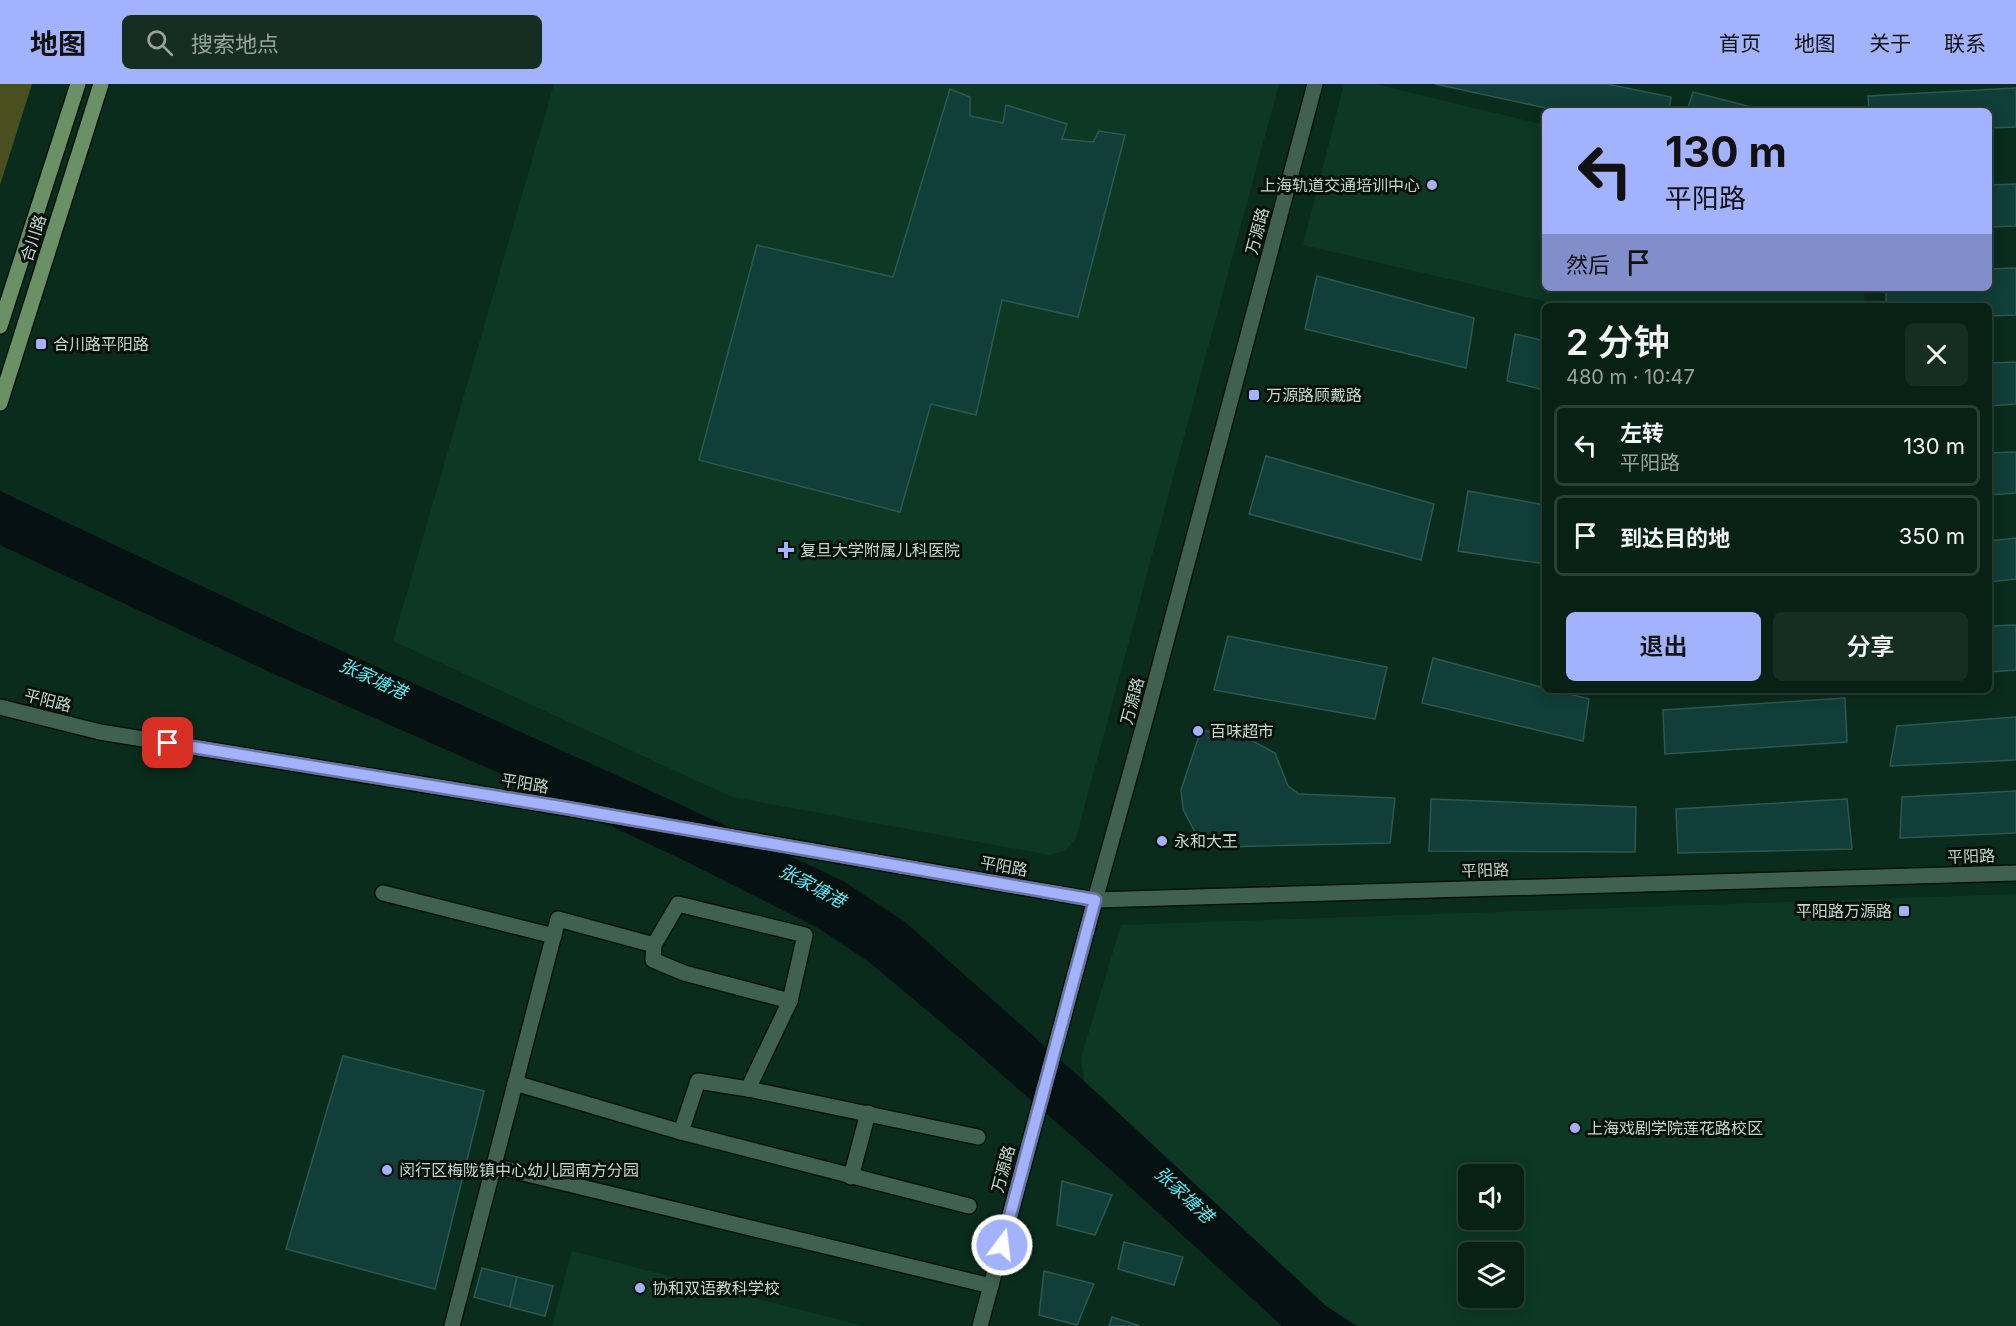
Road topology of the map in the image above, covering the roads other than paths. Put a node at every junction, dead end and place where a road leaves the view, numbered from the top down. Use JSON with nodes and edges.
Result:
{"nodes":[{"id":1,"x":78,"y":84,"type":"edge"},
{"id":2,"x":101,"y":84,"type":"edge"},
{"id":3,"x":1315,"y":84,"type":"edge"},
{"id":4,"x":0,"y":326,"type":"edge"},
{"id":5,"x":0,"y":403,"type":"edge"},
{"id":6,"x":0,"y":707,"type":"edge"},
{"id":7,"x":2016,"y":873,"type":"edge"},
{"id":8,"x":383,"y":893,"type":"dead end"},
{"id":9,"x":1095,"y":900,"type":"junction"},
{"id":10,"x":554,"y":936,"type":"junction"},
{"id":11,"x":654,"y":945,"type":"junction"},
{"id":12,"x":790,"y":1001,"type":"junction"},
{"id":13,"x":515,"y":1083,"type":"junction"},
{"id":14,"x":748,"y":1089,"type":"junction"},
{"id":15,"x":868,"y":1113,"type":"junction"},
{"id":16,"x":681,"y":1132,"type":"junction"},
{"id":17,"x":978,"y":1137,"type":"dead end"},
{"id":18,"x":494,"y":1166,"type":"junction"},
{"id":19,"x":851,"y":1177,"type":"junction"},
{"id":20,"x":969,"y":1206,"type":"dead end"},
{"id":21,"x":991,"y":1286,"type":"junction"},
{"id":22,"x":452,"y":1326,"type":"edge"},
{"id":23,"x":981,"y":1326,"type":"edge"}],
"edges":[{"from":1,"to":4,"type":"main road","name":"合川路"},
{"from":2,"to":5,"type":"main road","name":"合川路"},
{"from":3,"to":9,"type":"street","name":"万源路"},
{"from":6,"to":9,"type":"street","name":"平阳路"},
{"from":7,"to":9,"type":"street","name":"平阳路"},
{"from":8,"to":10,"type":"street"},
{"from":9,"to":21,"type":"street","name":"万源路"},
{"from":10,"to":11,"type":"street"},
{"from":10,"to":13,"type":"street"},
{"from":11,"to":12,"type":"street"},
{"from":11,"to":12,"type":"street"},
{"from":12,"to":14,"type":"street"},
{"from":13,"to":16,"type":"street"},
{"from":13,"to":18,"type":"street"},
{"from":14,"to":15,"type":"street"},
{"from":14,"to":16,"type":"street"},
{"from":15,"to":17,"type":"street"},
{"from":15,"to":19,"type":"street"},
{"from":16,"to":19,"type":"street"},
{"from":18,"to":21,"type":"street"},
{"from":18,"to":22,"type":"street"},
{"from":19,"to":20,"type":"street"},
{"from":21,"to":23,"type":"street","name":"万源路"}]}
